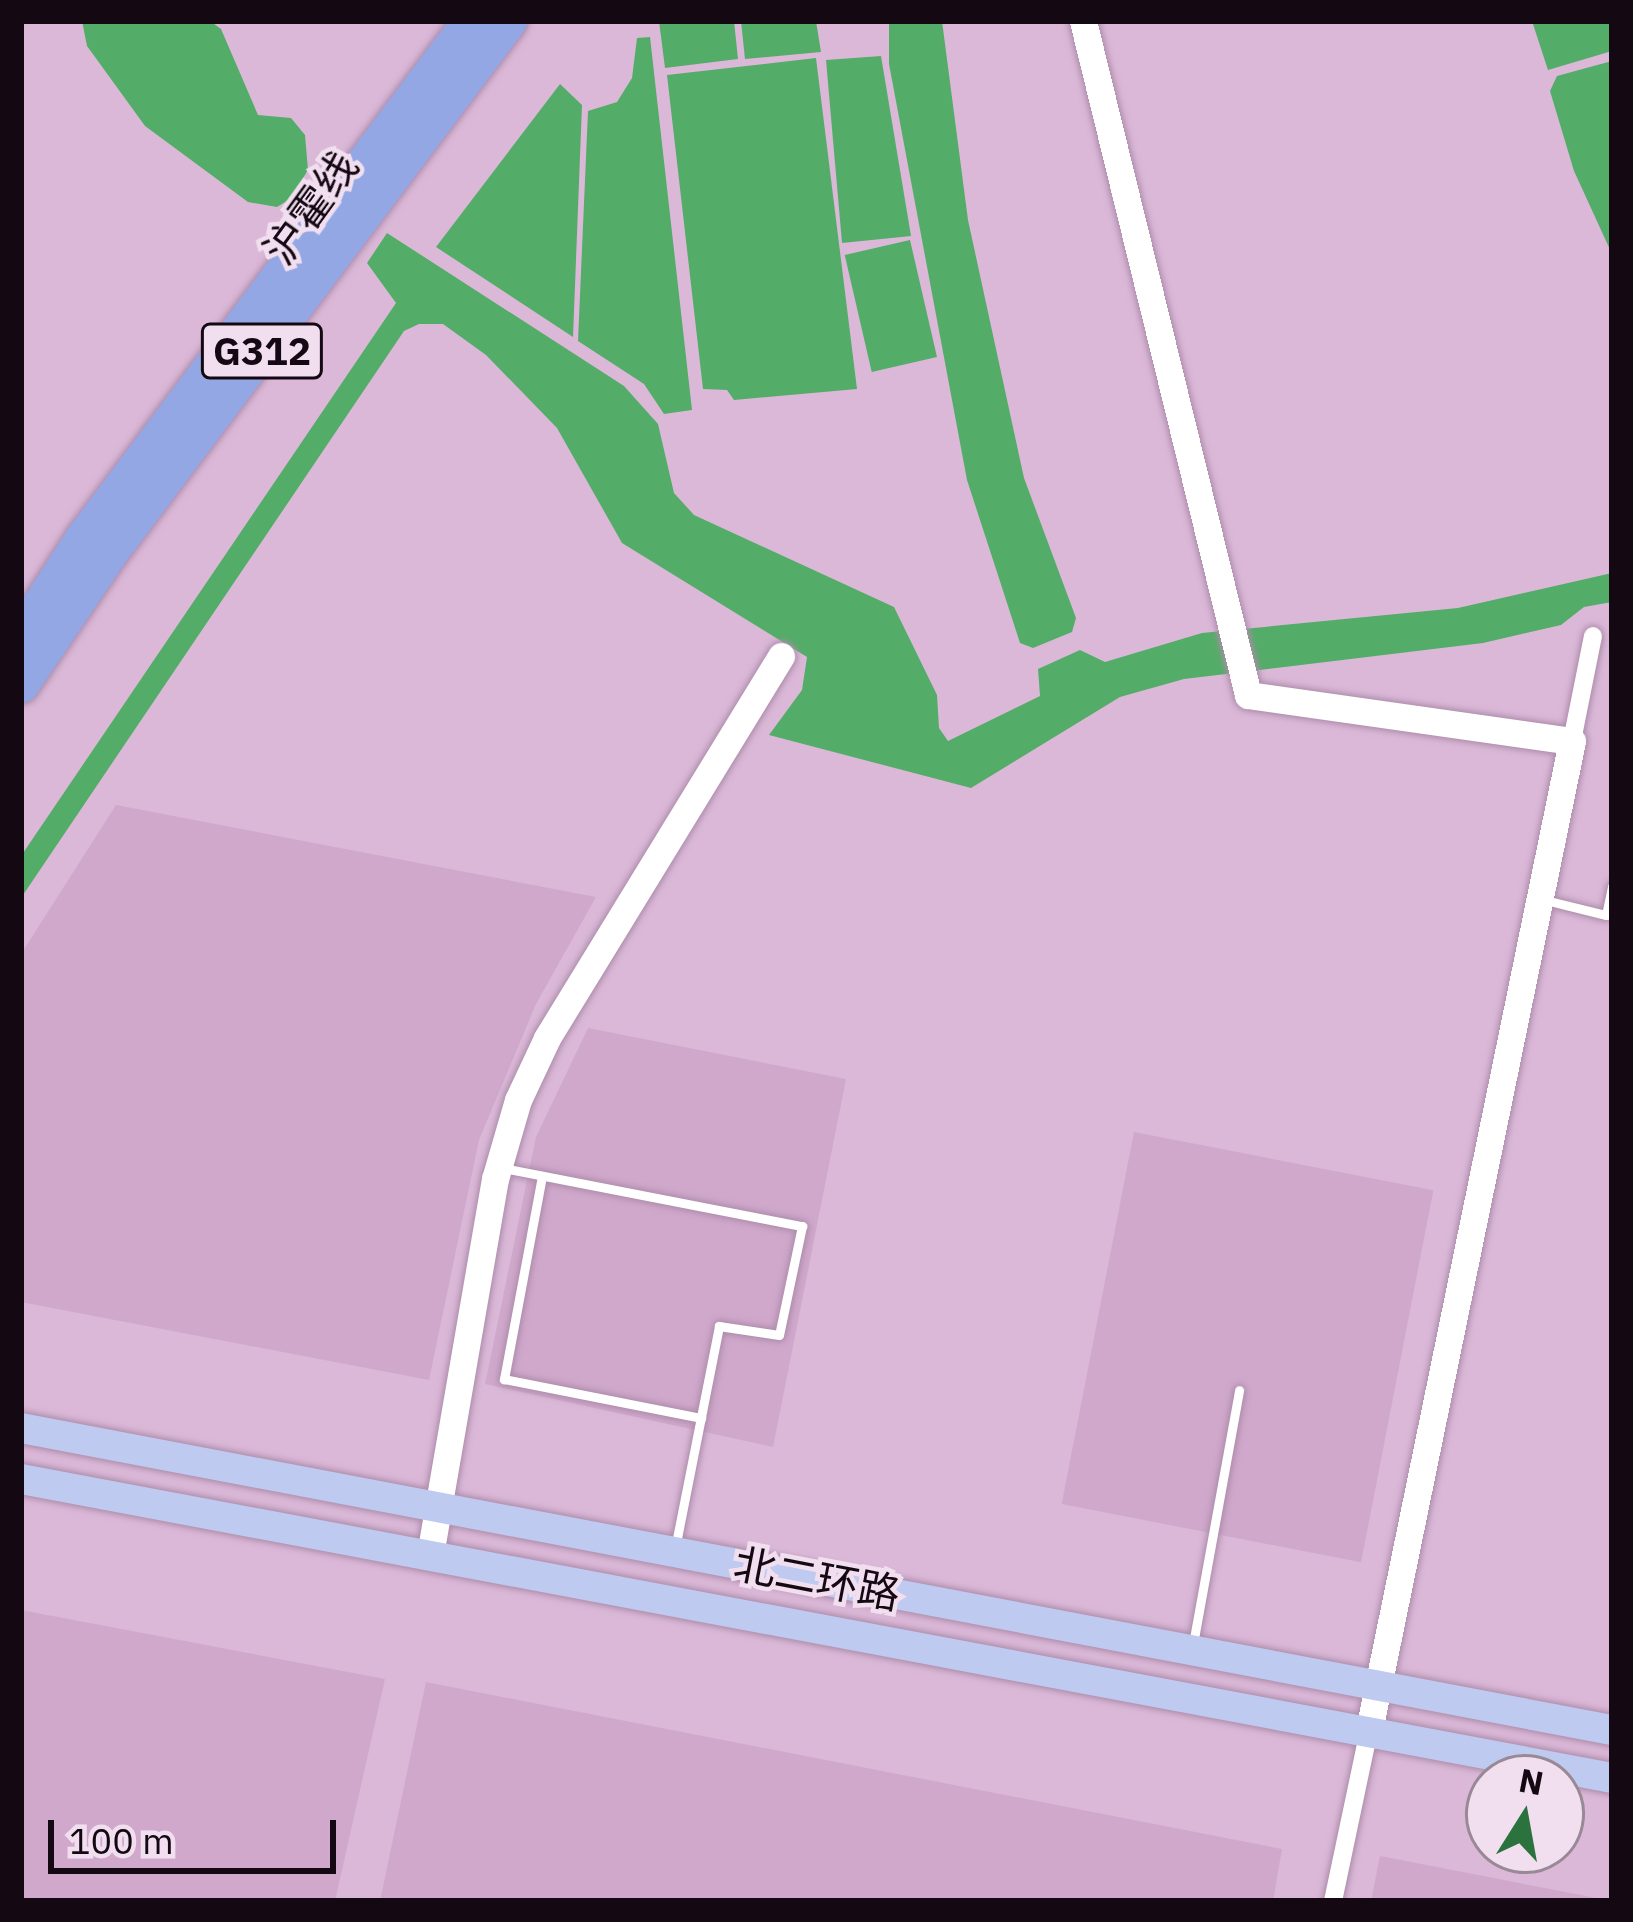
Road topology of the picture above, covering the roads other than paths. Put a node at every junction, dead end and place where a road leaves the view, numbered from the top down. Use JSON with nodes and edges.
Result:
{"nodes":[{"id":1,"x":471,"y":21,"type":"edge"},
{"id":2,"x":509,"y":21,"type":"edge"},
{"id":3,"x":1084,"y":21,"type":"edge"},
{"id":4,"x":21,"y":635,"type":"edge"},
{"id":5,"x":1593,"y":636,"type":"dead end"},
{"id":6,"x":781,"y":656,"type":"dead end"},
{"id":7,"x":21,"y":685,"type":"edge"},
{"id":8,"x":1572,"y":740,"type":"junction"},
{"id":9,"x":1612,"y":886,"type":"edge"},
{"id":10,"x":1539,"y":898,"type":"junction"},
{"id":11,"x":498,"y":1167,"type":"junction"},
{"id":12,"x":542,"y":1175,"type":"junction"},
{"id":13,"x":1239,"y":1390,"type":"dead end"},
{"id":14,"x":700,"y":1418,"type":"junction"},
{"id":15,"x":21,"y":1428,"type":"edge"},
{"id":16,"x":21,"y":1479,"type":"edge"},
{"id":17,"x":438,"y":1507,"type":"junction"},
{"id":18,"x":674,"y":1552,"type":"junction"},
{"id":19,"x":430,"y":1556,"type":"junction"},
{"id":20,"x":1192,"y":1650,"type":"junction"},
{"id":21,"x":1378,"y":1685,"type":"junction"},
{"id":22,"x":1369,"y":1730,"type":"junction"},
{"id":23,"x":1612,"y":1730,"type":"edge"},
{"id":24,"x":1612,"y":1778,"type":"edge"},
{"id":25,"x":1333,"y":1901,"type":"edge"}],
"edges":[{"from":1,"to":4,"type":"highway","name":"沪霍线","number":"G312"},
{"from":2,"to":7,"type":"highway","name":"沪霍线","number":"G312"},
{"from":3,"to":8,"type":"street"},
{"from":5,"to":8,"type":"street"},
{"from":6,"to":11,"type":"street"},
{"from":8,"to":10,"type":"street"},
{"from":9,"to":10,"type":"lane"},
{"from":10,"to":21,"type":"street"},
{"from":11,"to":12,"type":"lane"},
{"from":11,"to":17,"type":"street"},
{"from":12,"to":14,"type":"lane"},
{"from":12,"to":14,"type":"lane"},
{"from":13,"to":20,"type":"lane"},
{"from":14,"to":18,"type":"lane"},
{"from":15,"to":17,"type":"main road","name":"北二环路"},
{"from":16,"to":19,"type":"main road","name":"北二环路"},
{"from":17,"to":18,"type":"main road","name":"北二环路"},
{"from":17,"to":19,"type":"street"},
{"from":18,"to":20,"type":"main road","name":"北二环路"},
{"from":19,"to":22,"type":"main road","name":"北二环路"},
{"from":20,"to":21,"type":"main road","name":"北二环路"},
{"from":21,"to":22,"type":"street"},
{"from":21,"to":23,"type":"main road","name":"北二环路"},
{"from":22,"to":24,"type":"main road","name":"北二环路"},
{"from":22,"to":25,"type":"street"}]}
